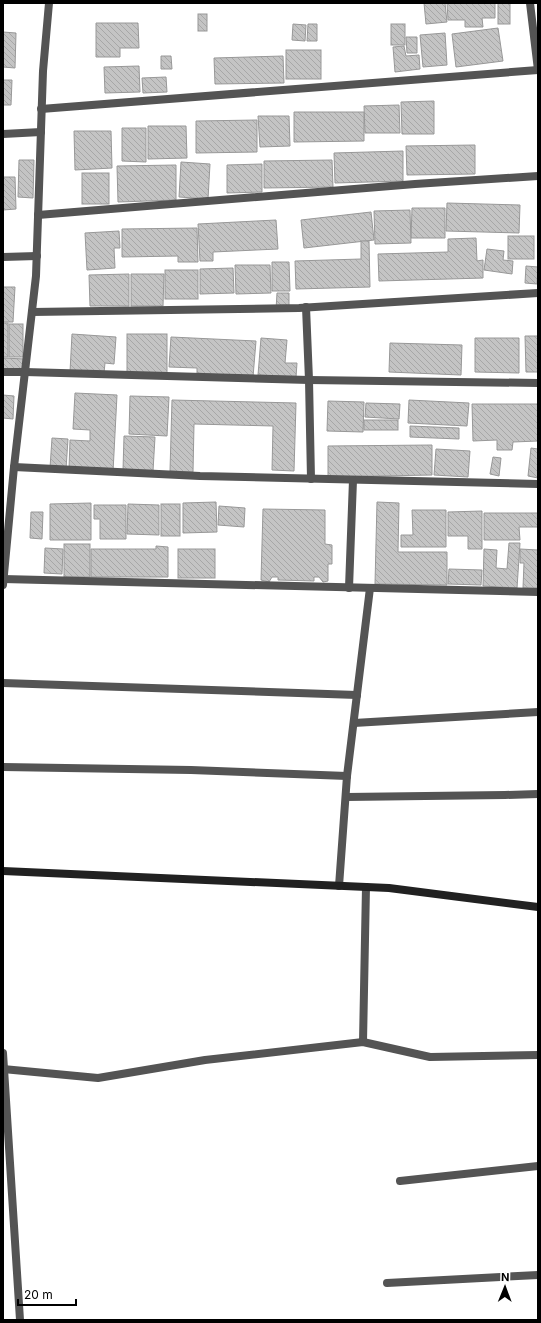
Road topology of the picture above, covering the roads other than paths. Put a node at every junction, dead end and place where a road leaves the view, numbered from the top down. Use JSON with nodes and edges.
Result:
{"nodes":[{"id":1,"x":49,"y":3,"type":"edge"},
{"id":2,"x":530,"y":3,"type":"edge"},
{"id":3,"x":538,"y":70,"type":"edge"},
{"id":4,"x":42,"y":109,"type":"junction"},
{"id":5,"x":41,"y":132,"type":"junction"},
{"id":6,"x":3,"y":134,"type":"edge"},
{"id":7,"x":538,"y":176,"type":"edge"},
{"id":8,"x":38,"y":215,"type":"junction"},
{"id":9,"x":37,"y":256,"type":"junction"},
{"id":10,"x":3,"y":257,"type":"edge"},
{"id":11,"x":538,"y":293,"type":"edge"},
{"id":12,"x":306,"y":307,"type":"junction"},
{"id":13,"x":32,"y":312,"type":"junction"},
{"id":14,"x":3,"y":372,"type":"edge"},
{"id":15,"x":25,"y":372,"type":"junction"},
{"id":16,"x":309,"y":380,"type":"junction"},
{"id":17,"x":538,"y":383,"type":"edge"},
{"id":18,"x":14,"y":467,"type":"junction"},
{"id":19,"x":311,"y":479,"type":"junction"},
{"id":20,"x":353,"y":480,"type":"junction"},
{"id":21,"x":3,"y":484,"type":"edge"},
{"id":22,"x":12,"y":484,"type":"junction"},
{"id":23,"x":538,"y":484,"type":"edge"},
{"id":24,"x":3,"y":579,"type":"edge"},
{"id":25,"x":3,"y":585,"type":"edge"},
{"id":26,"x":349,"y":588,"type":"junction"},
{"id":27,"x":370,"y":588,"type":"junction"},
{"id":28,"x":538,"y":592,"type":"edge"},
{"id":29,"x":3,"y":683,"type":"edge"},
{"id":30,"x":357,"y":695,"type":"junction"},
{"id":31,"x":538,"y":712,"type":"edge"},
{"id":32,"x":354,"y":723,"type":"junction"},
{"id":33,"x":3,"y":767,"type":"edge"},
{"id":34,"x":347,"y":776,"type":"junction"},
{"id":35,"x":538,"y":794,"type":"edge"},
{"id":36,"x":346,"y":796,"type":"junction"},
{"id":37,"x":3,"y":871,"type":"edge"},
{"id":38,"x":339,"y":886,"type":"junction"},
{"id":39,"x":366,"y":887,"type":"junction"},
{"id":40,"x":538,"y":907,"type":"edge"},
{"id":41,"x":363,"y":1042,"type":"junction"},
{"id":42,"x":3,"y":1052,"type":"edge"},
{"id":43,"x":538,"y":1055,"type":"edge"},
{"id":44,"x":4,"y":1069,"type":"edge"},
{"id":45,"x":538,"y":1166,"type":"edge"},
{"id":46,"x":400,"y":1181,"type":"dead end"},
{"id":47,"x":12,"y":1193,"type":"junction"},
{"id":48,"x":3,"y":1194,"type":"edge"},
{"id":49,"x":538,"y":1275,"type":"edge"},
{"id":50,"x":387,"y":1283,"type":"dead end"},
{"id":51,"x":20,"y":1320,"type":"edge"}],
"edges":[{"from":1,"to":4,"type":"street"},
{"from":2,"to":3,"type":"street"},
{"from":3,"to":4,"type":"street"},
{"from":4,"to":5,"type":"street"},
{"from":5,"to":6,"type":"street"},
{"from":5,"to":8,"type":"street"},
{"from":7,"to":8,"type":"street"},
{"from":8,"to":9,"type":"street"},
{"from":9,"to":10,"type":"street"},
{"from":9,"to":13,"type":"street"},
{"from":11,"to":12,"type":"street"},
{"from":12,"to":13,"type":"street"},
{"from":12,"to":16,"type":"street"},
{"from":13,"to":15,"type":"street"},
{"from":14,"to":15,"type":"street"},
{"from":15,"to":16,"type":"street"},
{"from":15,"to":18,"type":"street"},
{"from":16,"to":17,"type":"street"},
{"from":16,"to":19,"type":"street"},
{"from":18,"to":19,"type":"street"},
{"from":18,"to":22,"type":"street"},
{"from":19,"to":20,"type":"street"},
{"from":20,"to":23,"type":"street"},
{"from":20,"to":26,"type":"street"},
{"from":21,"to":22,"type":"street"},
{"from":22,"to":24,"type":"street"},
{"from":24,"to":25,"type":"street"},
{"from":24,"to":26,"type":"street"},
{"from":26,"to":27,"type":"street"},
{"from":27,"to":28,"type":"street"},
{"from":27,"to":30,"type":"street"},
{"from":29,"to":30,"type":"street"},
{"from":30,"to":32,"type":"street"},
{"from":31,"to":32,"type":"street"},
{"from":32,"to":34,"type":"street"},
{"from":33,"to":34,"type":"street"},
{"from":34,"to":36,"type":"street"},
{"from":35,"to":36,"type":"street"},
{"from":36,"to":38,"type":"street"},
{"from":37,"to":38,"type":"main road"},
{"from":38,"to":39,"type":"main road"},
{"from":39,"to":40,"type":"main road"},
{"from":39,"to":41,"type":"street"},
{"from":41,"to":43,"type":"street"},
{"from":41,"to":44,"type":"street"},
{"from":42,"to":44,"type":"street"},
{"from":44,"to":47,"type":"street"},
{"from":45,"to":46,"type":"street"},
{"from":47,"to":48,"type":"street"},
{"from":47,"to":51,"type":"street"},
{"from":49,"to":50,"type":"street"}]}
